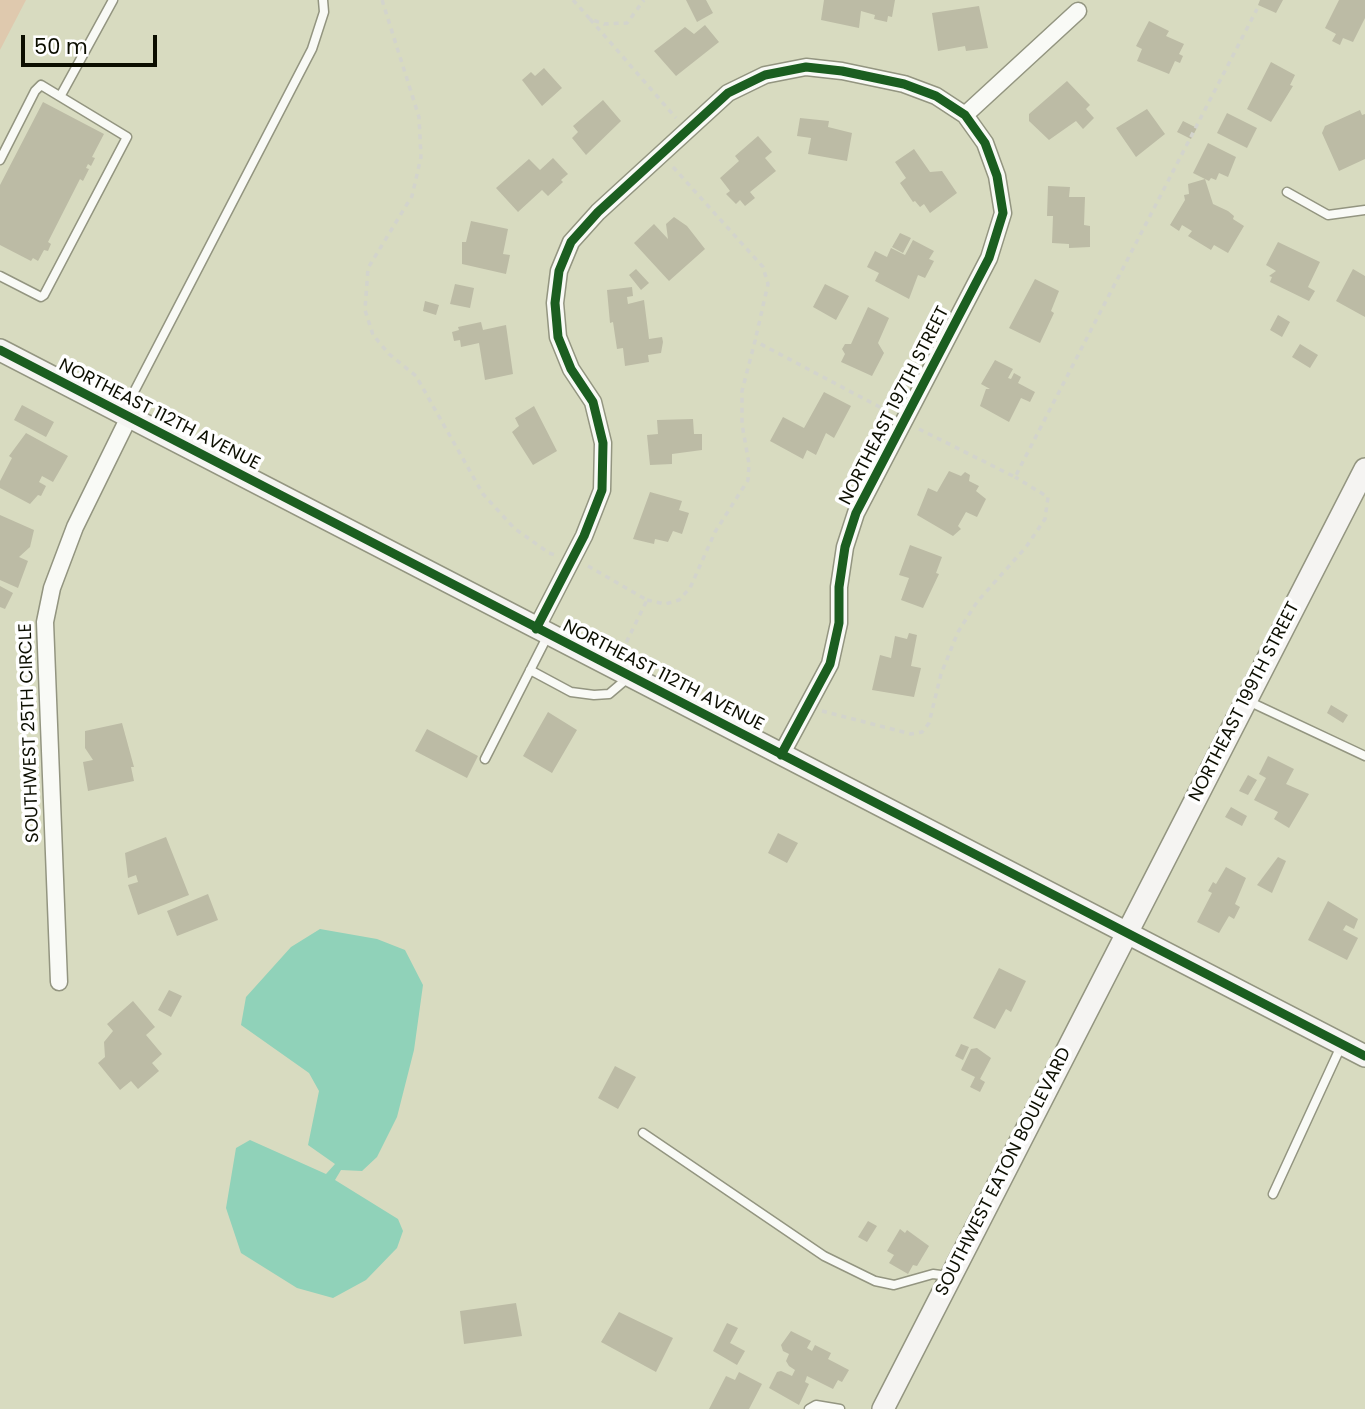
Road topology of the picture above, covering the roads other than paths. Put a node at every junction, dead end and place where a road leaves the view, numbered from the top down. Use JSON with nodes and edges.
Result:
{"nodes":[{"id":1,"x":113,"y":0,"type":"edge"},
{"id":2,"x":323,"y":0,"type":"edge"},
{"id":3,"x":1078,"y":11,"type":"dead end"},
{"id":4,"x":61,"y":95,"type":"junction"},
{"id":5,"x":965,"y":115,"type":"junction"},
{"id":6,"x":0,"y":160,"type":"edge"},
{"id":7,"x":1287,"y":192,"type":"dead end"},
{"id":8,"x":1365,"y":210,"type":"edge"},
{"id":9,"x":0,"y":276,"type":"edge"},
{"id":10,"x":0,"y":350,"type":"edge"},
{"id":11,"x":126,"y":415,"type":"junction"},
{"id":12,"x":1365,"y":469,"type":"edge"},
{"id":13,"x":1360,"y":492,"type":"edge"},
{"id":14,"x":542,"y":632,"type":"junction"},
{"id":15,"x":530,"y":670,"type":"junction"},
{"id":16,"x":621,"y":673,"type":"junction"},
{"id":17,"x":1245,"y":700,"type":"junction"},
{"id":18,"x":780,"y":755,"type":"junction"},
{"id":19,"x":1365,"y":756,"type":"edge"},
{"id":20,"x":485,"y":759,"type":"dead end"},
{"id":21,"x":1124,"y":934,"type":"junction"},
{"id":22,"x":59,"y":982,"type":"dead end"},
{"id":23,"x":1342,"y":1044,"type":"junction"},
{"id":24,"x":1365,"y":1056,"type":"edge"},
{"id":25,"x":643,"y":1133,"type":"dead end"},
{"id":26,"x":1273,"y":1194,"type":"dead end"},
{"id":27,"x":950,"y":1277,"type":"junction"},
{"id":28,"x":809,"y":1409,"type":"edge"},
{"id":29,"x":840,"y":1409,"type":"edge"},
{"id":30,"x":884,"y":1409,"type":"edge"}],
"edges":[{"from":1,"to":4,"type":"lane"},
{"from":2,"to":11,"type":"lane"},
{"from":3,"to":5,"type":"street"},
{"from":4,"to":6,"type":"lane"},
{"from":4,"to":9,"type":"lane"},
{"from":5,"to":14,"type":"street"},
{"from":5,"to":18,"type":"street","name":"NORTHEAST 197TH STREET"},
{"from":7,"to":8,"type":"lane"},
{"from":10,"to":11,"type":"street","name":"NORTHEAST 112TH AVENUE"},
{"from":11,"to":14,"type":"street","name":"NORTHEAST 112TH AVENUE"},
{"from":11,"to":22,"type":"street","name":"SOUTHWEST 25TH CIRCLE"},
{"from":12,"to":13,"type":"street","name":"NORTHEAST 199TH STREET"},
{"from":13,"to":17,"type":"street","name":"NORTHEAST 199TH STREET"},
{"from":14,"to":15,"type":"lane"},
{"from":14,"to":16,"type":"street","name":"NORTHEAST 112TH AVENUE"},
{"from":15,"to":16,"type":"lane"},
{"from":15,"to":20,"type":"lane"},
{"from":16,"to":18,"type":"street","name":"NORTHEAST 112TH AVENUE"},
{"from":17,"to":19,"type":"lane"},
{"from":17,"to":21,"type":"street","name":"NORTHEAST 199TH STREET"},
{"from":18,"to":21,"type":"street","name":"NORTHEAST 112TH AVENUE"},
{"from":21,"to":23,"type":"street","name":"NORTHEAST 112TH AVENUE"},
{"from":21,"to":27,"type":"street","name":"SOUTHWEST EATON BOULEVARD"},
{"from":23,"to":24,"type":"street","name":"NORTHEAST 112TH AVENUE"},
{"from":23,"to":26,"type":"lane"},
{"from":25,"to":27,"type":"lane"},
{"from":27,"to":30,"type":"street","name":"SOUTHWEST EATON BOULEVARD"},
{"from":28,"to":29,"type":"lane"}]}
